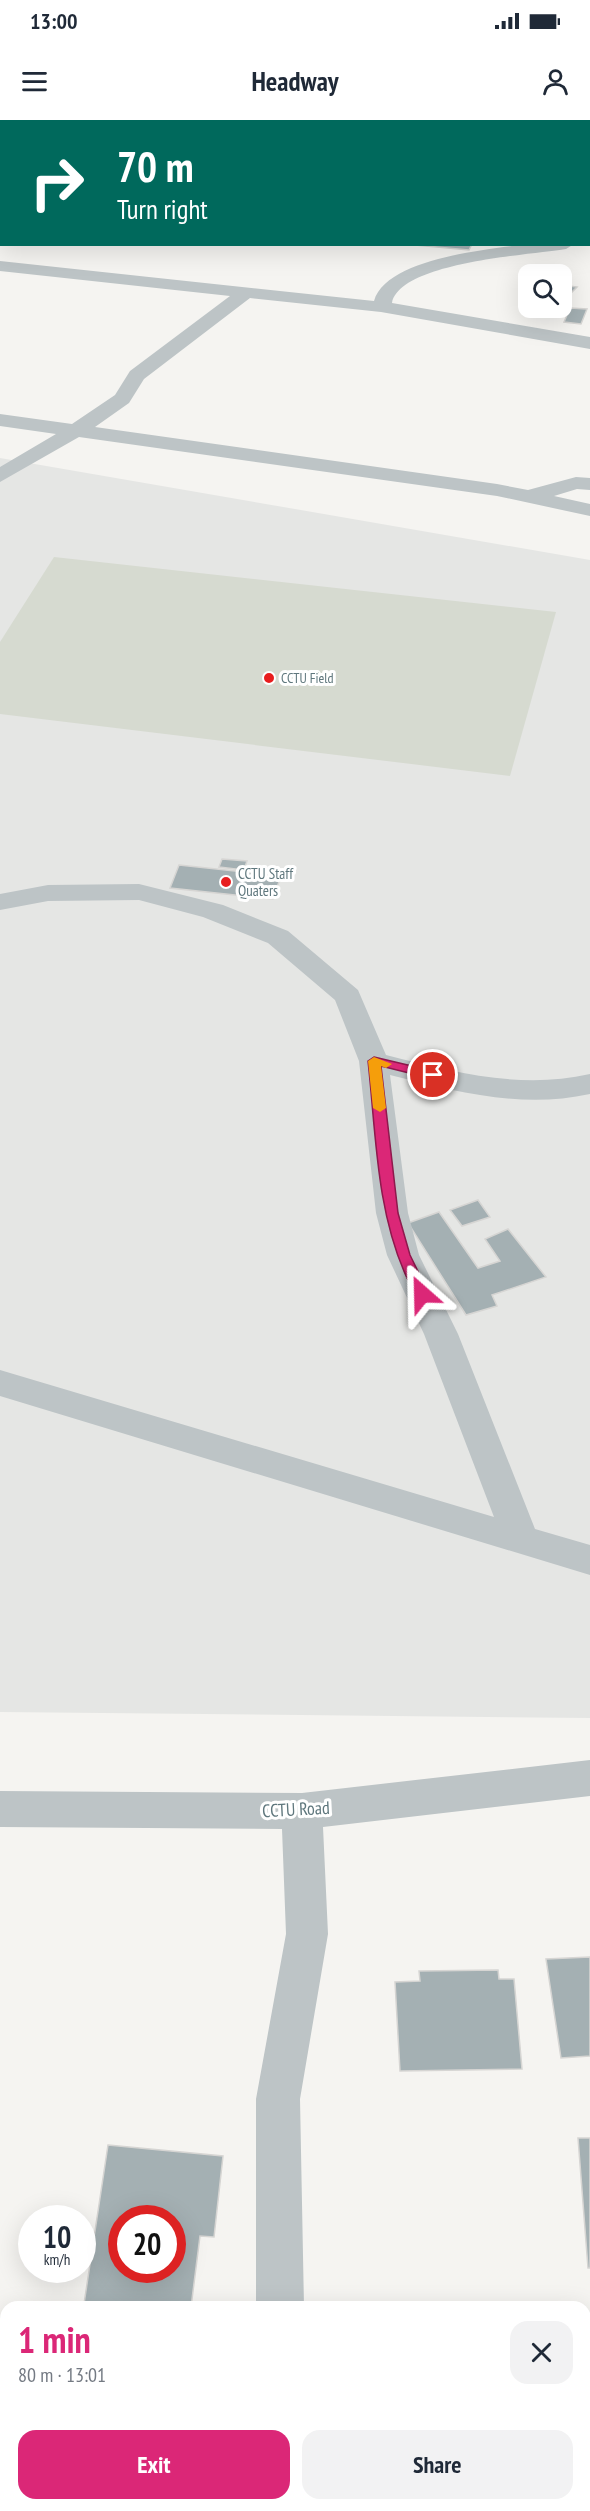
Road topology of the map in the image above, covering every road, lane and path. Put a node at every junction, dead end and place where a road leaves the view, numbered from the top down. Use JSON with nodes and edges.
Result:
{"nodes":[{"id":1,"x":552,"y":246,"type":"edge"},
{"id":2,"x":0,"y":266,"type":"edge"},
{"id":3,"x":247,"y":292,"type":"junction"},
{"id":4,"x":382,"y":307,"type":"junction"},
{"id":5,"x":590,"y":343,"type":"edge"},
{"id":6,"x":0,"y":420,"type":"edge"},
{"id":7,"x":78,"y":429,"type":"junction"},
{"id":8,"x":0,"y":476,"type":"edge"},
{"id":9,"x":590,"y":484,"type":"edge"},
{"id":10,"x":531,"y":496,"type":"junction"},
{"id":11,"x":590,"y":510,"type":"edge"},
{"id":12,"x":0,"y":902,"type":"edge"},
{"id":13,"x":374,"y":1061,"type":"junction"},
{"id":14,"x":590,"y":1084,"type":"edge"},
{"id":15,"x":0,"y":1383,"type":"edge"},
{"id":16,"x":520,"y":1537,"type":"junction"},
{"id":17,"x":590,"y":1560,"type":"edge"},
{"id":18,"x":590,"y":1778,"type":"edge"},
{"id":19,"x":0,"y":1809,"type":"edge"},
{"id":20,"x":302,"y":1811,"type":"junction"},
{"id":21,"x":280,"y":2301,"type":"edge"}],
"edges":[{"from":1,"to":4,"type":"street"},
{"from":2,"to":3,"type":"street"},
{"from":3,"to":4,"type":"street"},
{"from":3,"to":7,"type":"street"},
{"from":4,"to":5,"type":"street"},
{"from":6,"to":7,"type":"street"},
{"from":7,"to":8,"type":"street"},
{"from":7,"to":10,"type":"street"},
{"from":9,"to":10,"type":"street"},
{"from":10,"to":11,"type":"street"},
{"from":12,"to":13,"type":"street"},
{"from":13,"to":14,"type":"street"},
{"from":13,"to":16,"type":"street"},
{"from":15,"to":16,"type":"street"},
{"from":16,"to":17,"type":"street"},
{"from":18,"to":20,"type":"street","name":"CCTU Road"},
{"from":19,"to":20,"type":"street","name":"CCTU Road"},
{"from":20,"to":21,"type":"street"}]}
